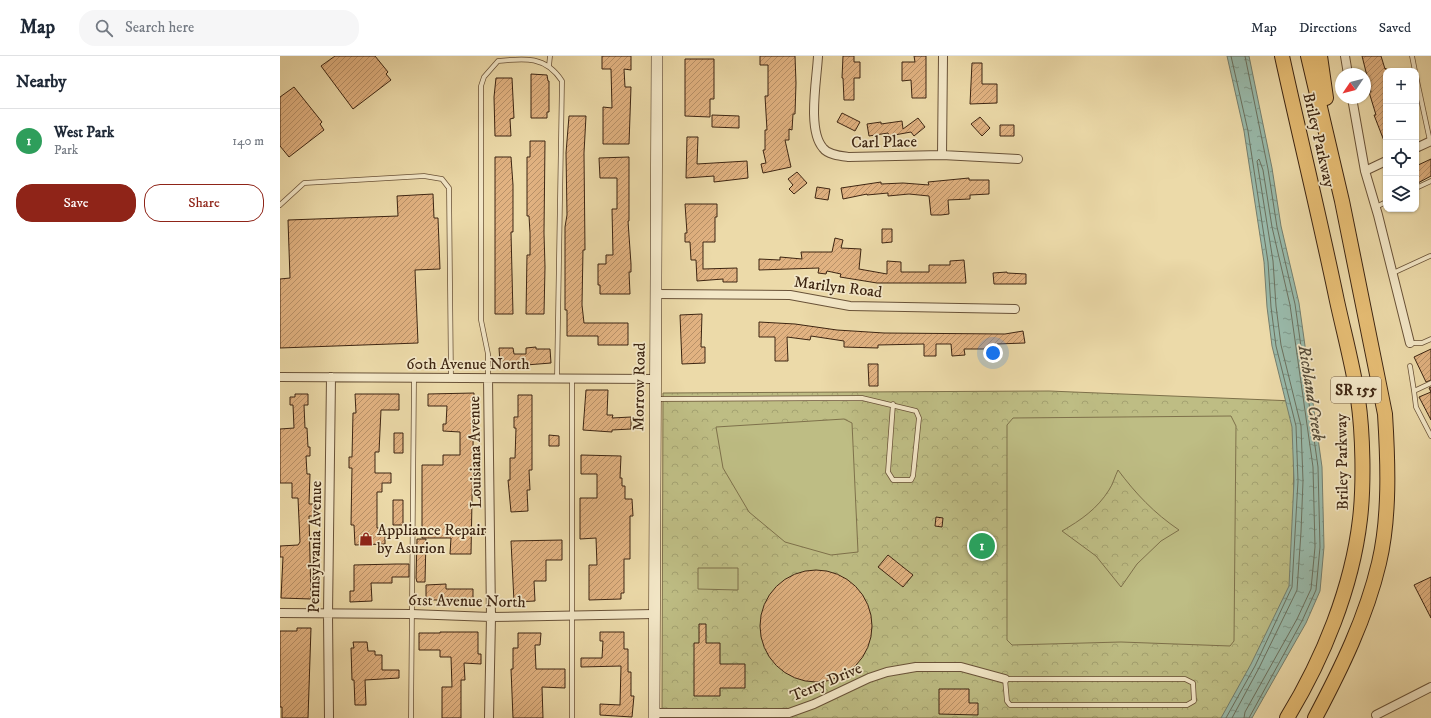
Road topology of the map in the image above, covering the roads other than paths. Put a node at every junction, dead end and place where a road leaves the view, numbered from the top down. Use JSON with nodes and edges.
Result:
{"nodes":[{"id":1,"x":550,"y":56,"type":"edge"},
{"id":2,"x":657,"y":56,"type":"edge"},
{"id":3,"x":818,"y":56,"type":"edge"},
{"id":4,"x":944,"y":56,"type":"edge"},
{"id":5,"x":1282,"y":56,"type":"edge"},
{"id":6,"x":1308,"y":56,"type":"edge"},
{"id":7,"x":1320,"y":56,"type":"edge"},
{"id":8,"x":1345,"y":56,"type":"edge"},
{"id":9,"x":1412,"y":56,"type":"edge"},
{"id":10,"x":548,"y":66,"type":"junction"},
{"id":11,"x":1347,"y":68,"type":"edge"},
{"id":12,"x":1414,"y":68,"type":"edge"},
{"id":13,"x":1419,"y":90,"type":"edge"},
{"id":14,"x":1353,"y":104,"type":"edge"},
{"id":15,"x":1430,"y":141,"type":"edge"},
{"id":16,"x":1419,"y":146,"type":"edge"},
{"id":17,"x":942,"y":154,"type":"junction"},
{"id":18,"x":1018,"y":159,"type":"dead end"},
{"id":19,"x":1383,"y":162,"type":"edge"},
{"id":20,"x":1365,"y":171,"type":"junction"},
{"id":21,"x":1431,"y":181,"type":"edge"},
{"id":22,"x":1419,"y":187,"type":"edge"},
{"id":23,"x":1342,"y":201,"type":"junction"},
{"id":24,"x":1383,"y":204,"type":"edge"},
{"id":25,"x":280,"y":205,"type":"edge"},
{"id":26,"x":1376,"y":207,"type":"junction"},
{"id":27,"x":1430,"y":256,"type":"edge"},
{"id":28,"x":1392,"y":274,"type":"junction"},
{"id":29,"x":656,"y":294,"type":"junction"},
{"id":30,"x":1015,"y":309,"type":"dead end"},
{"id":31,"x":1431,"y":339,"type":"edge"},
{"id":32,"x":1410,"y":344,"type":"joint"},
{"id":33,"x":1410,"y":366,"type":"dead end"},
{"id":34,"x":280,"y":377,"type":"edge"},
{"id":35,"x":331,"y":377,"type":"junction"},
{"id":36,"x":414,"y":378,"type":"junction"},
{"id":37,"x":451,"y":378,"type":"junction"},
{"id":38,"x":488,"y":378,"type":"junction"},
{"id":39,"x":557,"y":379,"type":"junction"},
{"id":40,"x":572,"y":379,"type":"junction"},
{"id":41,"x":655,"y":379,"type":"junction"},
{"id":42,"x":1431,"y":383,"type":"edge"},
{"id":43,"x":1414,"y":391,"type":"junction"},
{"id":44,"x":655,"y":399,"type":"junction"},
{"id":45,"x":893,"y":404,"type":"junction"},
{"id":46,"x":1431,"y":436,"type":"edge"},
{"id":47,"x":280,"y":614,"type":"edge"},
{"id":48,"x":328,"y":614,"type":"junction"},
{"id":49,"x":411,"y":614,"type":"junction"},
{"id":50,"x":573,"y":614,"type":"junction"},
{"id":51,"x":654,"y":614,"type":"junction"},
{"id":52,"x":491,"y":617,"type":"junction"},
{"id":53,"x":1005,"y":679,"type":"junction"},
{"id":54,"x":1431,"y":687,"type":"edge"},
{"id":55,"x":654,"y":715,"type":"edge"},
{"id":56,"x":1376,"y":715,"type":"dead end"},
{"id":57,"x":329,"y":718,"type":"edge"},
{"id":58,"x":411,"y":718,"type":"edge"},
{"id":59,"x":489,"y":718,"type":"edge"},
{"id":60,"x":572,"y":718,"type":"edge"},
{"id":61,"x":1287,"y":718,"type":"edge"},
{"id":62,"x":1315,"y":718,"type":"edge"}],
"edges":[{"from":1,"to":10,"type":"lane"},
{"from":2,"to":29,"type":"street","name":"Morrow Road"},
{"from":3,"to":17,"type":"street","name":"Carl Place"},
{"from":4,"to":17,"type":"street"},
{"from":5,"to":61,"type":"highway","name":"Briley Parkway","number":"SR 155"},
{"from":6,"to":23,"type":"highway","name":"Briley Parkway","number":"SR 155"},
{"from":7,"to":23,"type":"highway"},
{"from":8,"to":11,"type":"street"},
{"from":9,"to":12,"type":"lane"},
{"from":10,"to":38,"type":"lane"},
{"from":10,"to":39,"type":"lane"},
{"from":13,"to":15,"type":"lane"},
{"from":14,"to":20,"type":"street"},
{"from":15,"to":16,"type":"street"},
{"from":17,"to":18,"type":"street","name":"Carl Place"},
{"from":19,"to":20,"type":"street"},
{"from":20,"to":26,"type":"street"},
{"from":21,"to":22,"type":"lane"},
{"from":23,"to":62,"type":"highway","name":"Briley Parkway","number":"SR 155"},
{"from":24,"to":26,"type":"lane"},
{"from":25,"to":37,"type":"lane"},
{"from":26,"to":28,"type":"street"},
{"from":27,"to":28,"type":"lane"},
{"from":28,"to":32,"type":"street"},
{"from":29,"to":30,"type":"street","name":"Marilyn Road"},
{"from":29,"to":41,"type":"street","name":"Morrow Road"},
{"from":31,"to":32,"type":"lane"},
{"from":33,"to":43,"type":"lane"},
{"from":34,"to":35,"type":"street","name":"60th Avenue North"},
{"from":35,"to":36,"type":"street","name":"60th Avenue North"},
{"from":35,"to":48,"type":"street","name":"Pennsylvania Avenue"},
{"from":36,"to":37,"type":"street","name":"60th Avenue North"},
{"from":36,"to":49,"type":"lane"},
{"from":37,"to":38,"type":"street","name":"60th Avenue North"},
{"from":38,"to":39,"type":"street","name":"60th Avenue North"},
{"from":38,"to":52,"type":"street","name":"Louisiana Avenue"},
{"from":39,"to":40,"type":"street","name":"60th Avenue North"},
{"from":40,"to":41,"type":"street","name":"60th Avenue North"},
{"from":40,"to":50,"type":"lane"},
{"from":41,"to":44,"type":"street","name":"Morrow Road"},
{"from":42,"to":43,"type":"lane"},
{"from":43,"to":46,"type":"lane"},
{"from":44,"to":45,"type":"lane"},
{"from":44,"to":51,"type":"street","name":"Morrow Road"},
{"from":45,"to":45,"type":"lane"},
{"from":47,"to":48,"type":"street","name":"61st Avenue North"},
{"from":48,"to":49,"type":"street","name":"61st Avenue North"},
{"from":48,"to":57,"type":"street","name":"Pennsylvania Avenue"},
{"from":49,"to":52,"type":"street","name":"61st Avenue North"},
{"from":49,"to":58,"type":"lane"},
{"from":50,"to":51,"type":"street","name":"61st Avenue North"},
{"from":50,"to":52,"type":"street","name":"61st Avenue North"},
{"from":50,"to":60,"type":"lane"},
{"from":51,"to":55,"type":"street","name":"Morrow Road"},
{"from":52,"to":59,"type":"street","name":"Louisiana Avenue"},
{"from":53,"to":53,"type":"lane"},
{"from":53,"to":55,"type":"street","name":"Terry Drive"},
{"from":54,"to":56,"type":"street"}]}
